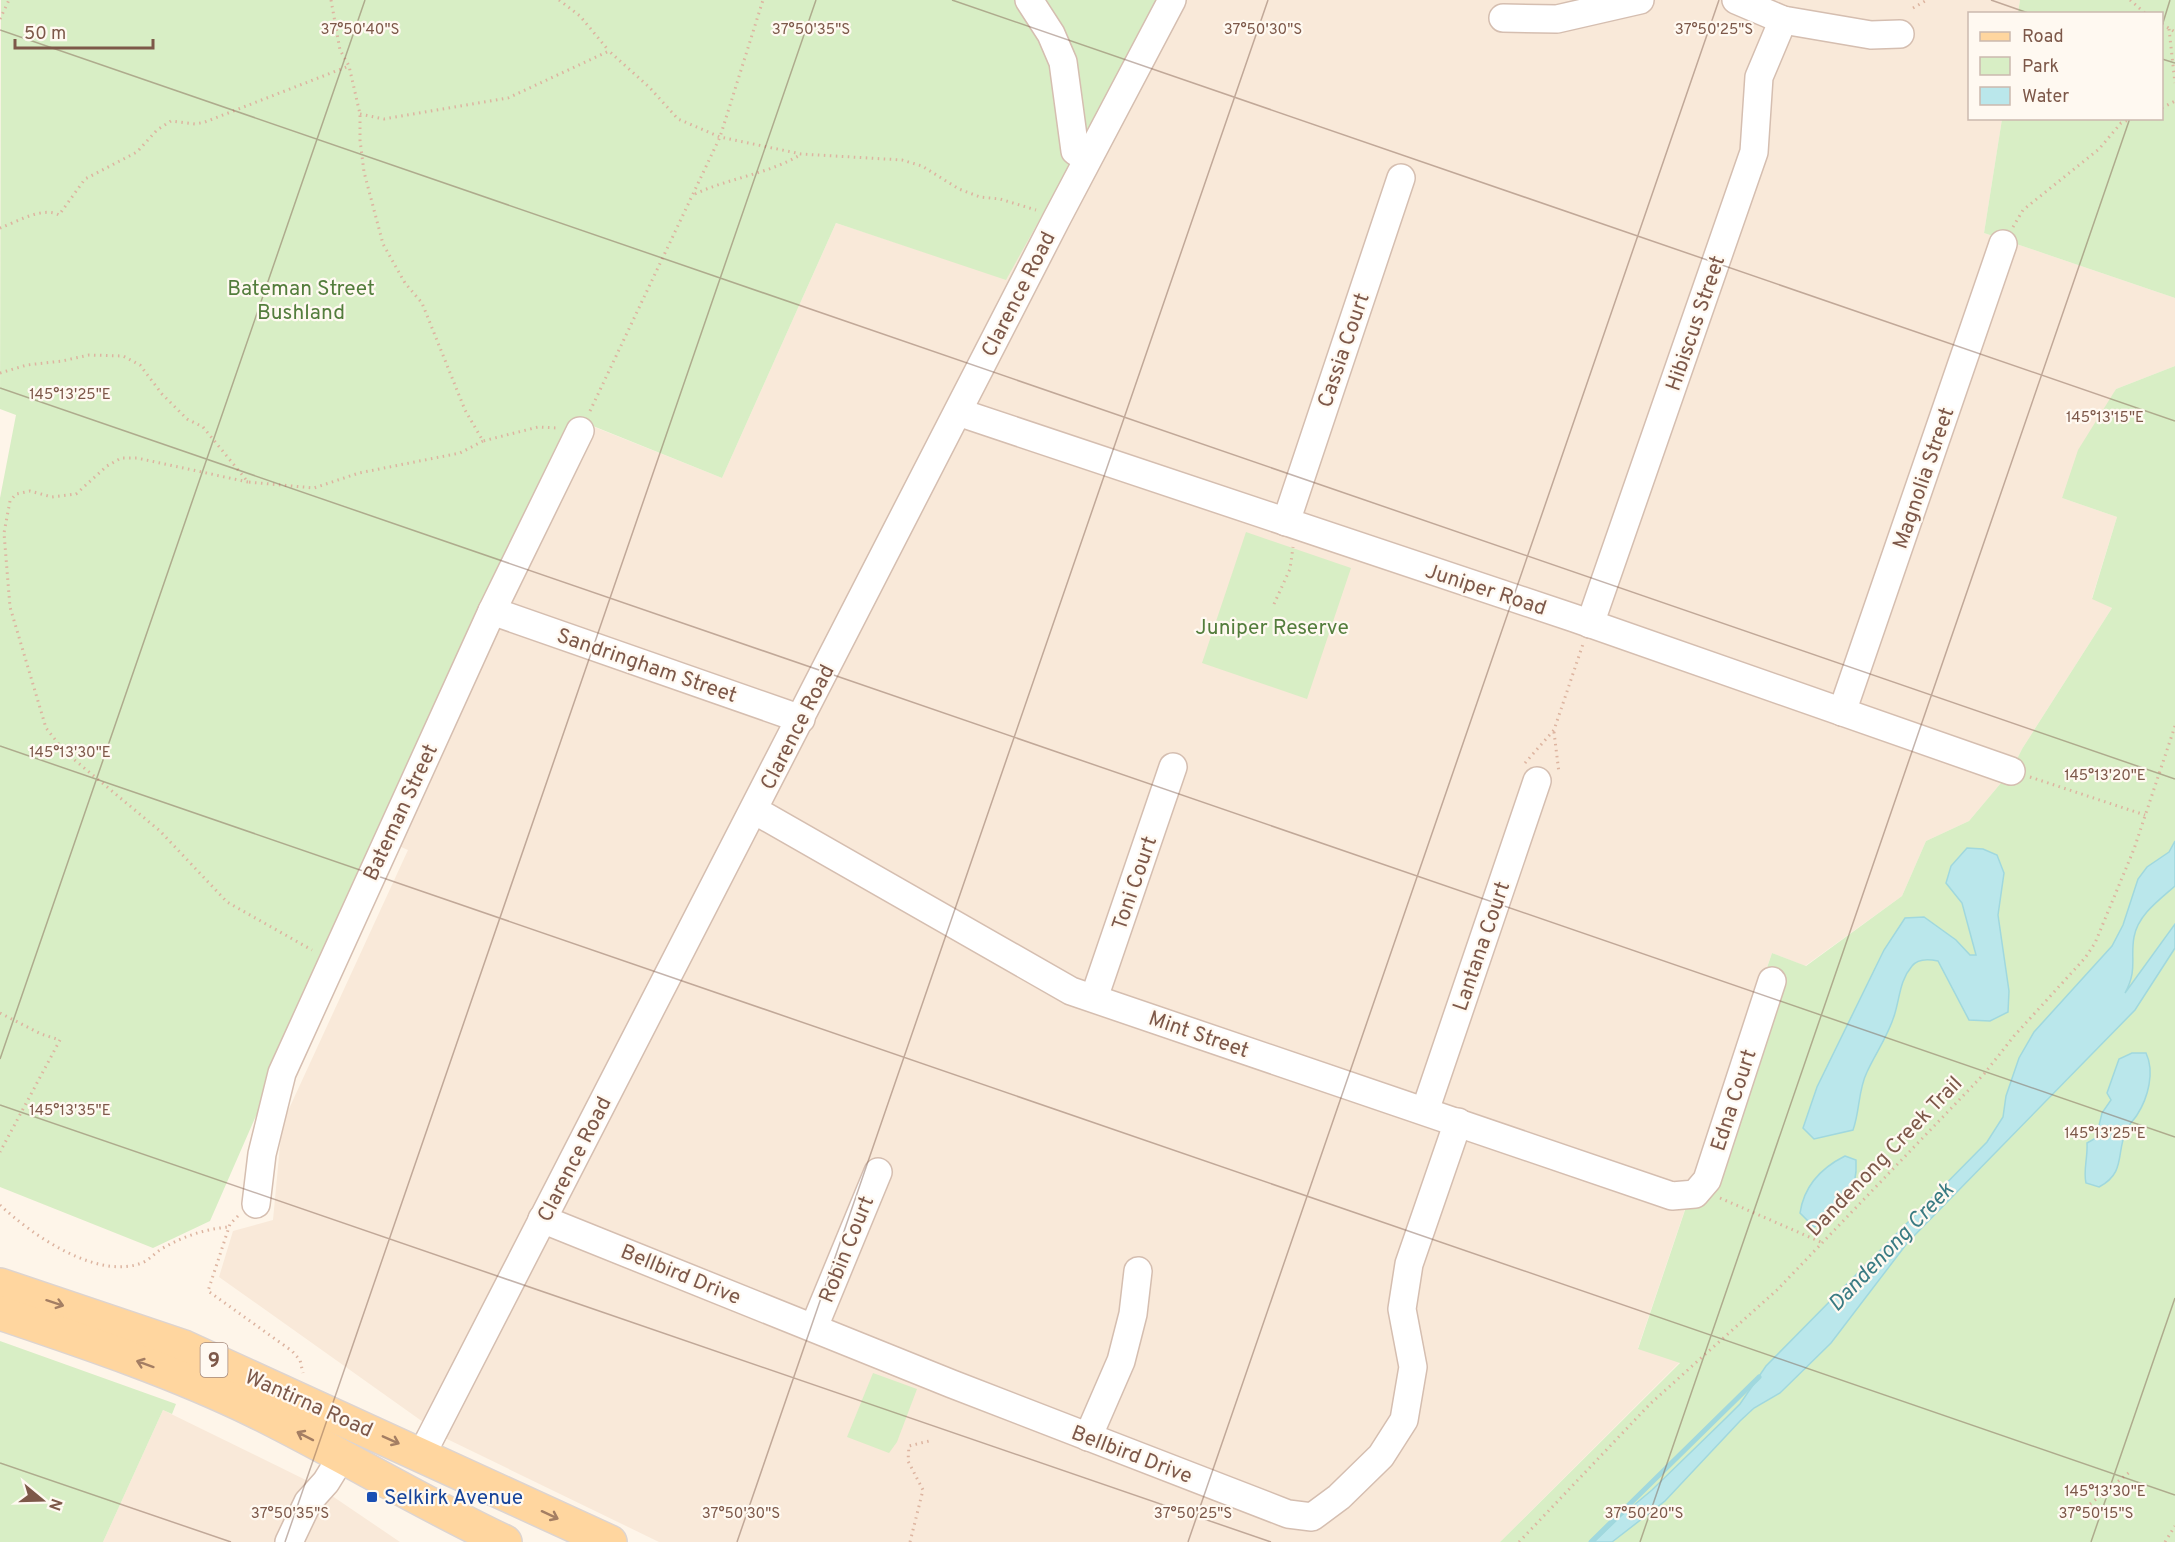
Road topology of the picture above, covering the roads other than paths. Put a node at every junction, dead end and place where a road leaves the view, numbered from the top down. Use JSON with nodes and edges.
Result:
{"nodes":[{"id":1,"x":1029,"y":0,"type":"edge"},
{"id":2,"x":1172,"y":0,"type":"edge"},
{"id":3,"x":1640,"y":0,"type":"edge"},
{"id":4,"x":1736,"y":0,"type":"edge"},
{"id":5,"x":1503,"y":18,"type":"dead end"},
{"id":6,"x":1784,"y":20,"type":"junction"},
{"id":7,"x":1900,"y":34,"type":"dead end"},
{"id":8,"x":1088,"y":159,"type":"junction"},
{"id":9,"x":1401,"y":178,"type":"dead end"},
{"id":10,"x":2003,"y":244,"type":"road end"},
{"id":11,"x":958,"y":412,"type":"junction"},
{"id":12,"x":580,"y":431,"type":"road end"},
{"id":13,"x":1289,"y":534,"type":"junction"},
{"id":14,"x":492,"y":612,"type":"junction"},
{"id":15,"x":1587,"y":634,"type":"junction"},
{"id":16,"x":1842,"y":712,"type":"junction"},
{"id":17,"x":801,"y":719,"type":"junction"},
{"id":18,"x":1173,"y":767,"type":"dead end"},
{"id":19,"x":2011,"y":771,"type":"road end"},
{"id":20,"x":1539,"y":776,"type":"road end"},
{"id":21,"x":754,"y":810,"type":"junction"},
{"id":22,"x":1772,"y":981,"type":"dead end"},
{"id":23,"x":1094,"y":999,"type":"junction"},
{"id":24,"x":1425,"y":1111,"type":"junction"},
{"id":25,"x":1458,"y":1122,"type":"junction"},
{"id":26,"x":878,"y":1172,"type":"dead end"},
{"id":27,"x":1672,"y":1196,"type":"joint"},
{"id":28,"x":247,"y":1210,"type":"road end"},
{"id":29,"x":542,"y":1219,"type":"junction"},
{"id":30,"x":1138,"y":1271,"type":"dead end"},
{"id":31,"x":0,"y":1285,"type":"edge"},
{"id":32,"x":0,"y":1313,"type":"edge"},
{"id":33,"x":814,"y":1327,"type":"junction"},
{"id":34,"x":1088,"y":1437,"type":"junction"},
{"id":35,"x":422,"y":1454,"type":"junction"},
{"id":36,"x":342,"y":1456,"type":"junction"},
{"id":37,"x":402,"y":1488,"type":"junction"},
{"id":38,"x":494,"y":1489,"type":"junction"},
{"id":39,"x":473,"y":1535,"type":"edge"},
{"id":40,"x":289,"y":1542,"type":"edge"},
{"id":41,"x":505,"y":1542,"type":"edge"},
{"id":42,"x":610,"y":1542,"type":"edge"}],
"edges":[{"from":1,"to":8,"type":"street"},
{"from":2,"to":8,"type":"street","name":"Clarence Road"},
{"from":3,"to":5,"type":"street"},
{"from":4,"to":6,"type":"street"},
{"from":6,"to":7,"type":"street"},
{"from":6,"to":15,"type":"street","name":"Hibiscus Street"},
{"from":8,"to":11,"type":"street","name":"Clarence Road"},
{"from":9,"to":13,"type":"street","name":"Cassia Court"},
{"from":10,"to":16,"type":"street","name":"Magnolia Street"},
{"from":11,"to":13,"type":"street","name":"Juniper Road"},
{"from":11,"to":17,"type":"street","name":"Clarence Road"},
{"from":12,"to":14,"type":"street","name":"Bateman Street"},
{"from":13,"to":15,"type":"street","name":"Juniper Road"},
{"from":14,"to":17,"type":"street","name":"Sandringham Street"},
{"from":14,"to":28,"type":"street","name":"Bateman Street"},
{"from":15,"to":16,"type":"street","name":"Juniper Road"},
{"from":16,"to":19,"type":"street","name":"Juniper Road"},
{"from":17,"to":21,"type":"street","name":"Clarence Road"},
{"from":18,"to":23,"type":"street","name":"Toni Court"},
{"from":20,"to":24,"type":"street","name":"Lantana Court"},
{"from":21,"to":23,"type":"street","name":"Mint Street"},
{"from":21,"to":29,"type":"street","name":"Clarence Road"},
{"from":22,"to":27,"type":"street","name":"Edna Court"},
{"from":23,"to":24,"type":"street","name":"Mint Street"},
{"from":24,"to":25,"type":"street","name":"Mint Street"},
{"from":25,"to":27,"type":"street","name":"Mint Street"},
{"from":25,"to":34,"type":"street","name":"Bellbird Drive"},
{"from":26,"to":33,"type":"street","name":"Robin Court"},
{"from":29,"to":33,"type":"street","name":"Bellbird Drive"},
{"from":29,"to":35,"type":"street","name":"Clarence Road"},
{"from":30,"to":34,"type":"street"},
{"from":31,"to":35,"type":"main road","name":"Wantirna Road","number":"9","one_way":true},
{"from":36,"to":32,"type":"main road","name":"Wantirna Road","number":"9","one_way":true},
{"from":33,"to":34,"type":"street","name":"Bellbird Drive"},
{"from":35,"to":37,"type":"main road"},
{"from":35,"to":38,"type":"main road","name":"Wantirna Road","number":"9"},
{"from":36,"to":37,"type":"main road","name":"Wantirna Road","number":"9"},
{"from":36,"to":40,"type":"street"},
{"from":37,"to":39,"type":"main road","name":"Wantirna Road","number":"9"},
{"from":38,"to":39,"type":"main road"},
{"from":38,"to":42,"type":"main road","name":"Wantirna Road","number":"9","one_way":true},
{"from":39,"to":41,"type":"main road","name":"Wantirna Road","number":"9"}]}
